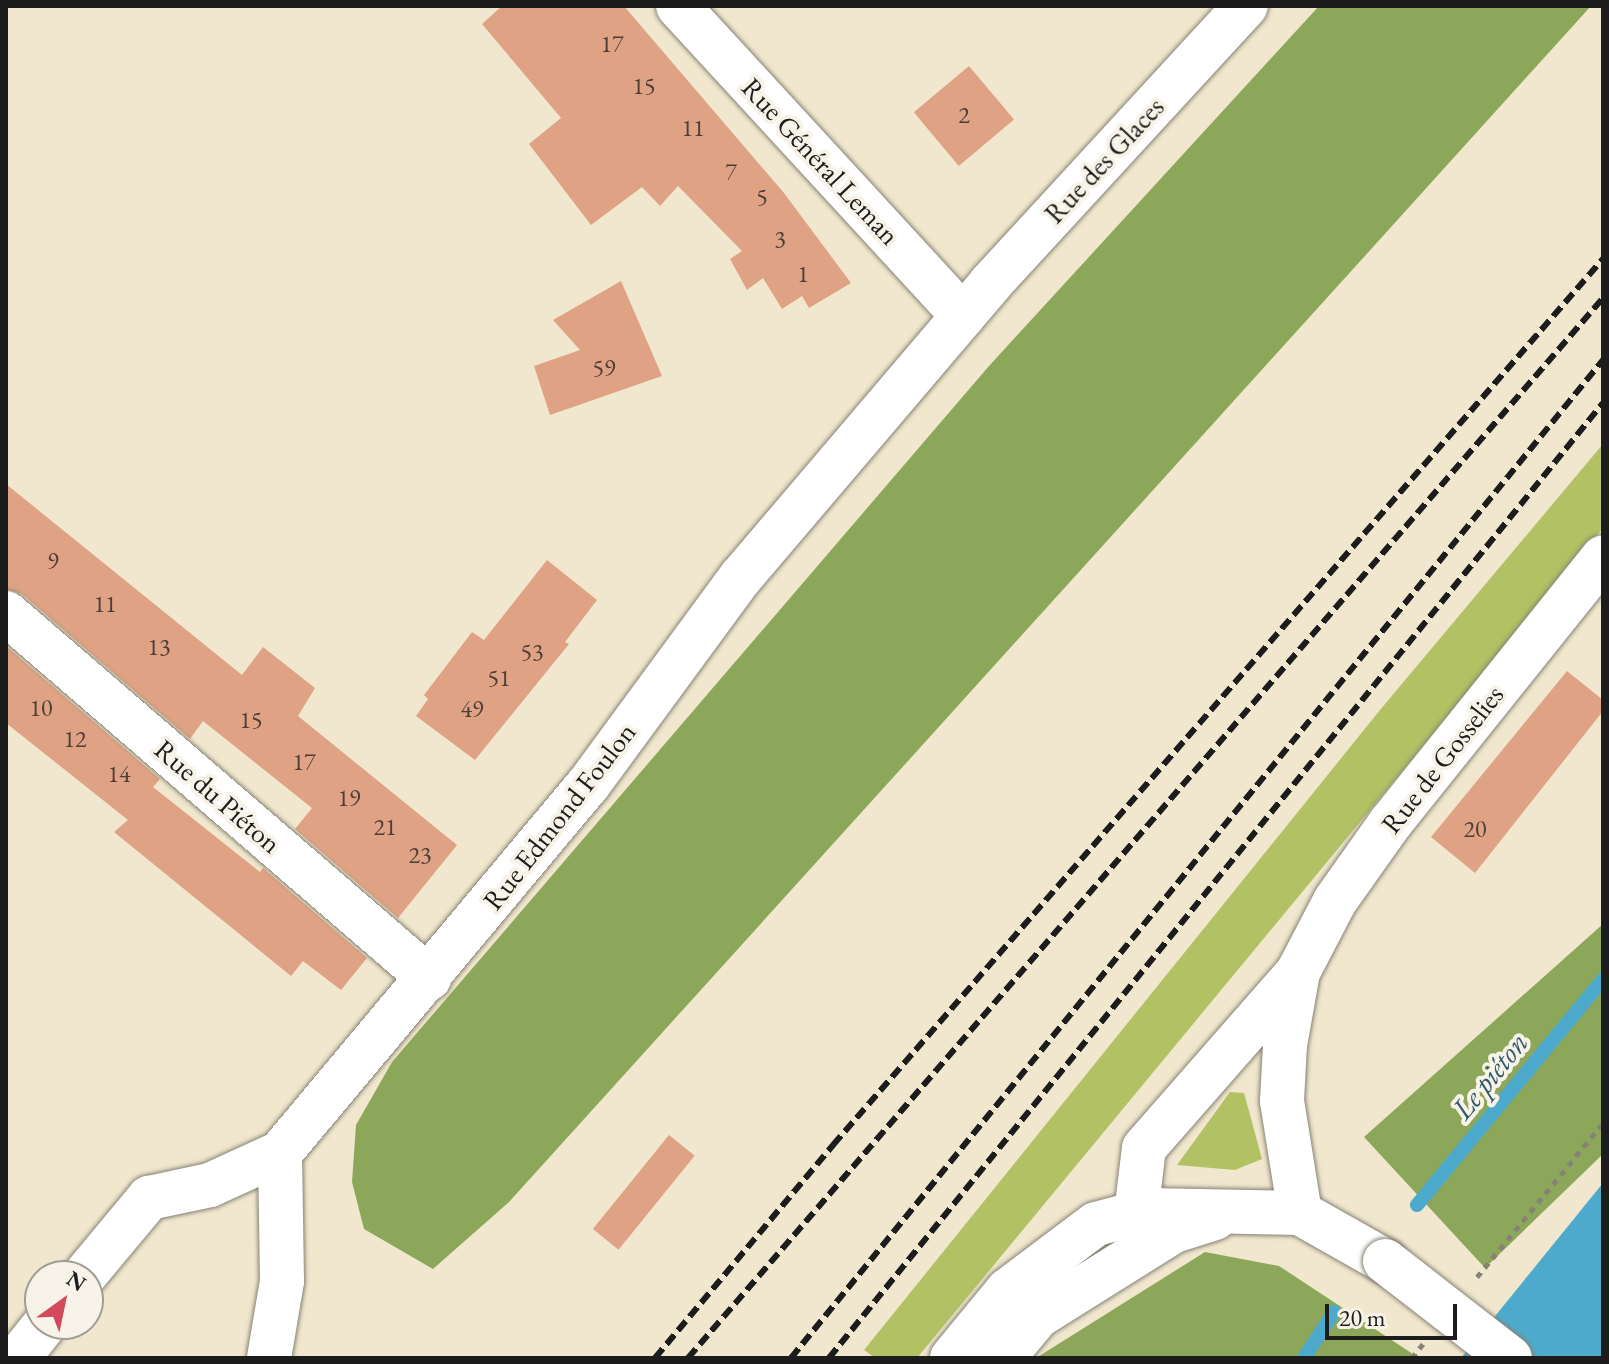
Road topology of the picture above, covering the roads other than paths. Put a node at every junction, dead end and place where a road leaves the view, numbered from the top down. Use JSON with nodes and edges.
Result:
{"nodes":[{"id":1,"x":678,"y":6,"type":"edge"},
{"id":2,"x":1246,"y":6,"type":"edge"},
{"id":3,"x":963,"y":316,"type":"junction"},
{"id":4,"x":1603,"y":557,"type":"edge"},
{"id":5,"x":6,"y":613,"type":"edge"},
{"id":6,"x":1298,"y":972,"type":"junction"},
{"id":7,"x":429,"y":978,"type":"junction"},
{"id":8,"x":280,"y":1153,"type":"junction"},
{"id":9,"x":1241,"y":1210,"type":"junction"},
{"id":10,"x":1142,"y":1212,"type":"junction"},
{"id":11,"x":1300,"y":1213,"type":"junction"},
{"id":12,"x":97,"y":1260,"type":"edge"},
{"id":13,"x":32,"y":1340,"type":"edge"},
{"id":14,"x":18,"y":1358,"type":"edge"},
{"id":15,"x":269,"y":1358,"type":"edge"},
{"id":16,"x":952,"y":1358,"type":"edge"},
{"id":17,"x":1003,"y":1358,"type":"edge"},
{"id":18,"x":1510,"y":1358,"type":"edge"}],
"edges":[{"from":1,"to":3,"type":"street","name":"Rue Général Leman"},
{"from":2,"to":3,"type":"street","name":"Rue des Glaces"},
{"from":3,"to":7,"type":"street","name":"Rue Edmond Foulon"},
{"from":4,"to":6,"type":"street","name":"Rue de Gosselies"},
{"from":5,"to":7,"type":"street","name":"Rue du Piéton"},
{"from":6,"to":10,"type":"street","name":"Rue de Gosselies"},
{"from":6,"to":11,"type":"street","name":"Rue de Gosselies"},
{"from":7,"to":8,"type":"street","name":"Rue Edmond Foulon"},
{"from":8,"to":12,"type":"street"},
{"from":8,"to":15,"type":"street"},
{"from":9,"to":10,"type":"street"},
{"from":9,"to":11,"type":"street"},
{"from":9,"to":17,"type":"street"},
{"from":10,"to":16,"type":"street"},
{"from":11,"to":18,"type":"street","bridge":true},
{"from":13,"to":14,"type":"street"}]}
